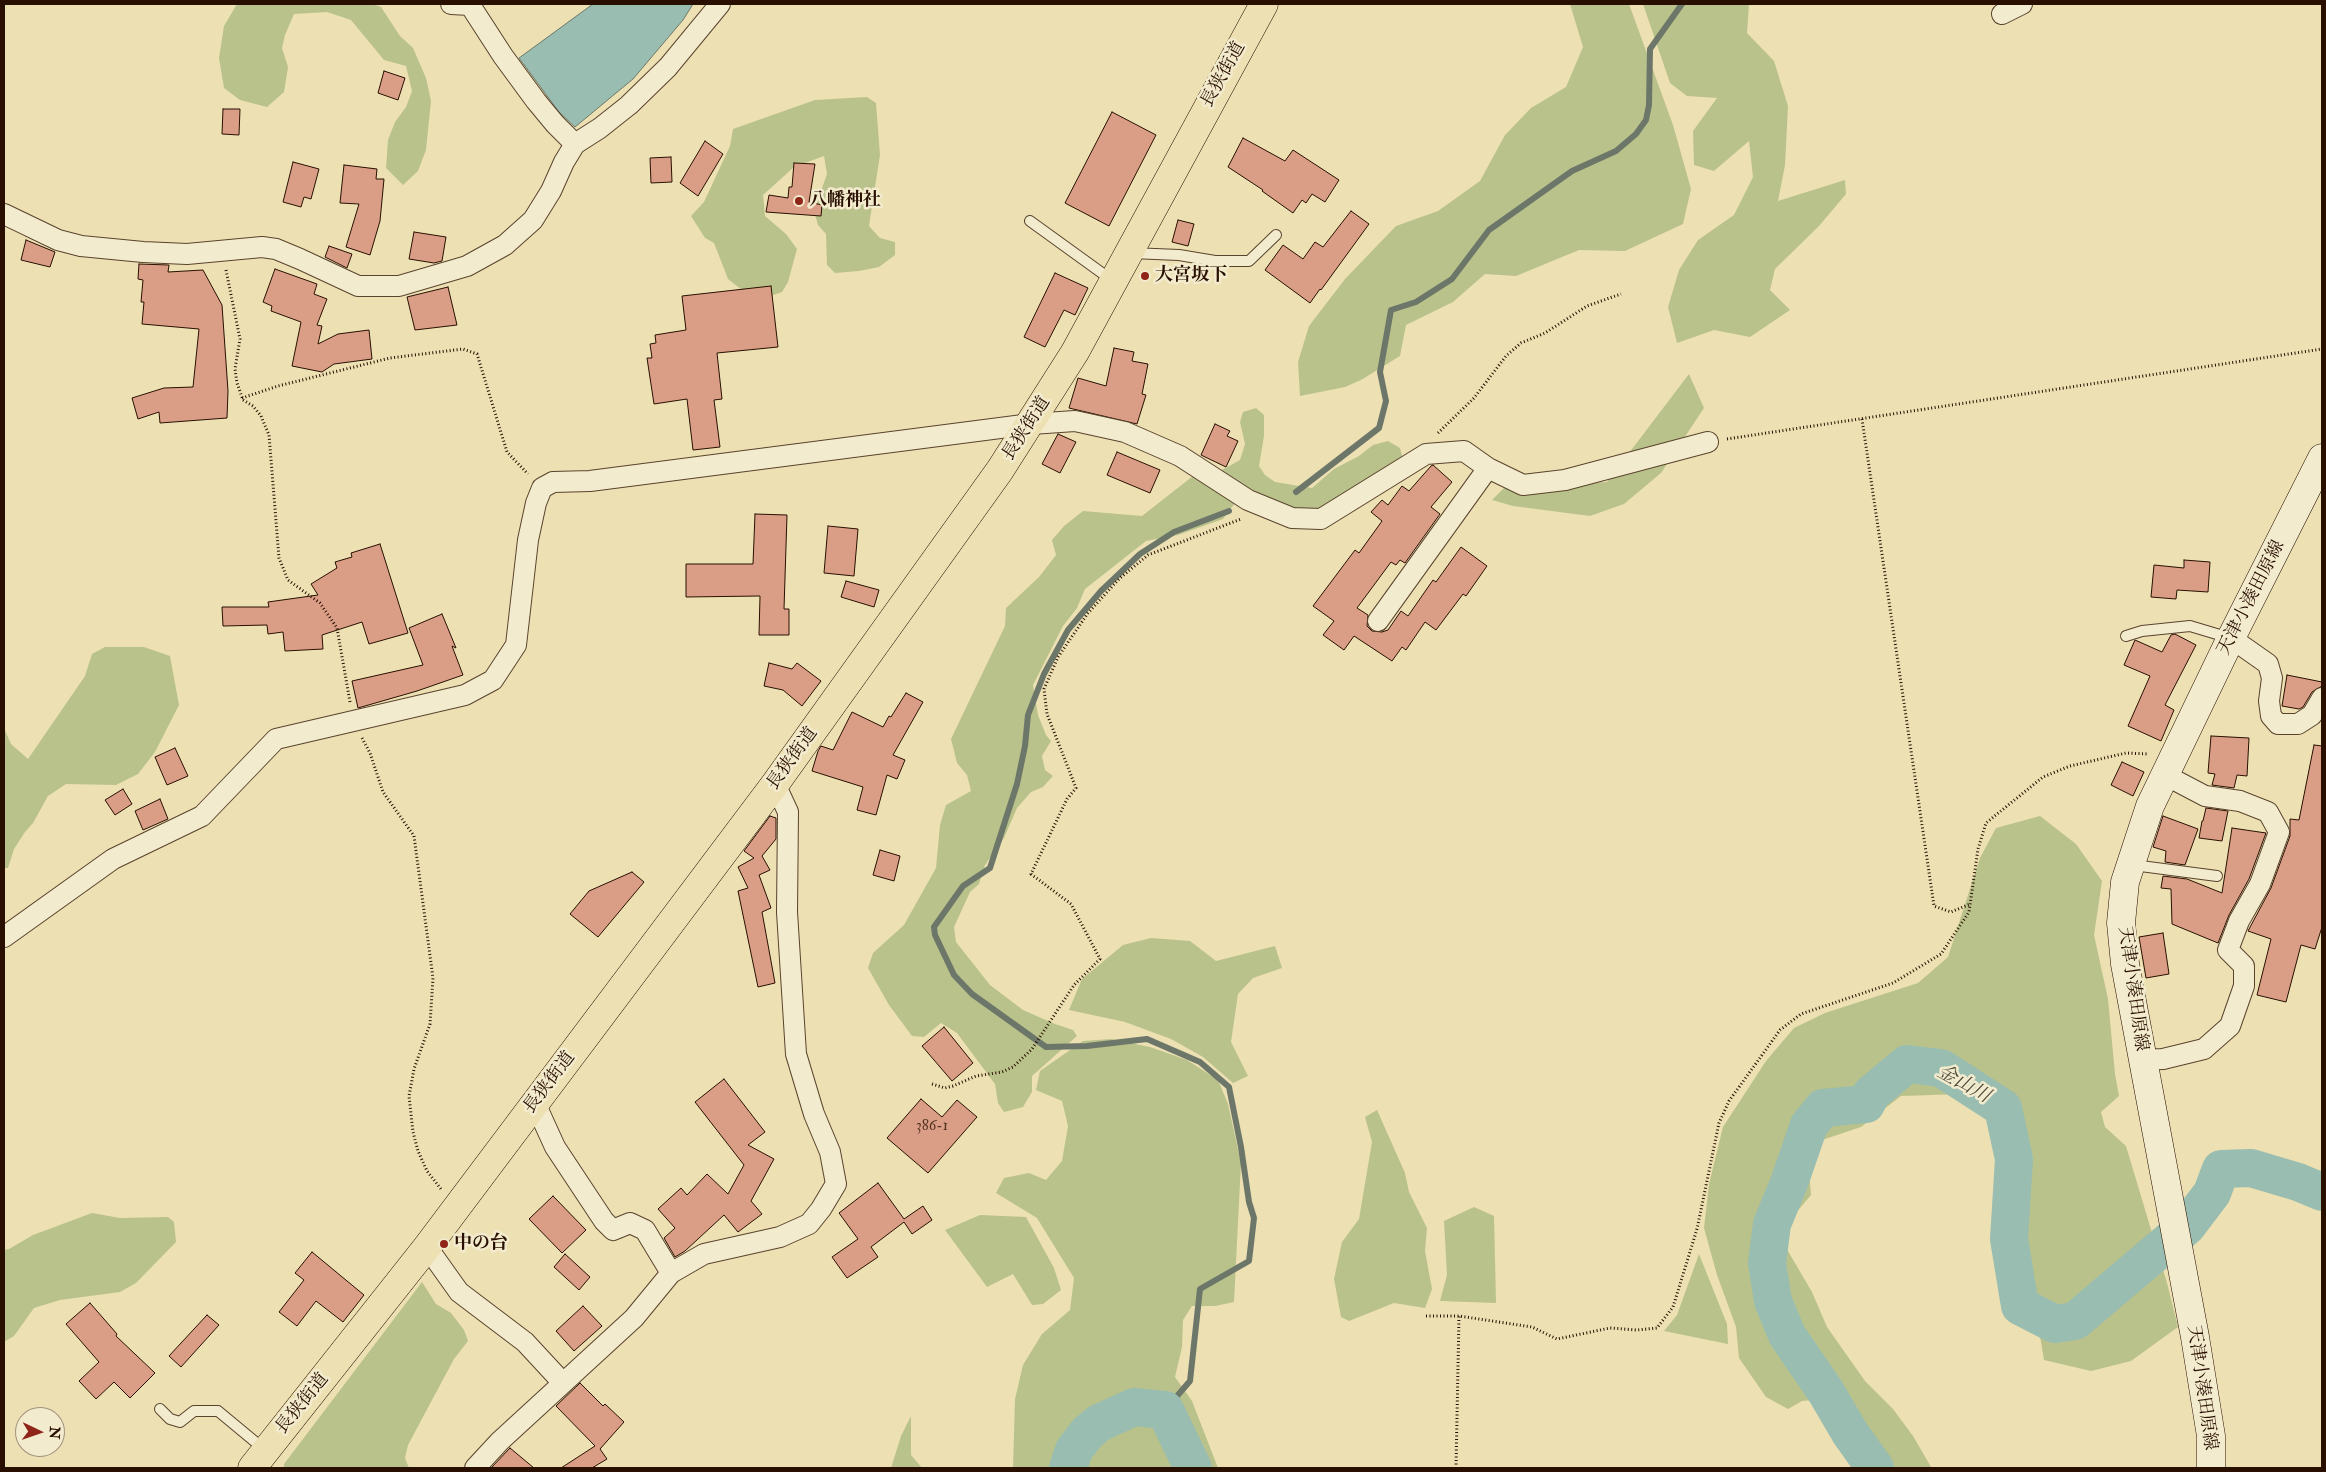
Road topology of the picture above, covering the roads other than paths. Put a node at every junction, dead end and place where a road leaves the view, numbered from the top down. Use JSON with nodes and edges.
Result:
{"nodes":[{"id":1,"x":451,"y":4,"type":"edge"},
{"id":2,"x":720,"y":4,"type":"edge"},
{"id":3,"x":1264,"y":4,"type":"edge"},
{"id":4,"x":2022,"y":4,"type":"edge"},
{"id":5,"x":2002,"y":14,"type":"dead end"},
{"id":6,"x":575,"y":144,"type":"junction"},
{"id":7,"x":4,"y":214,"type":"edge"},
{"id":8,"x":1030,"y":221,"type":"dead end"},
{"id":9,"x":1276,"y":236,"type":"dead end"},
{"id":10,"x":1130,"y":253,"type":"junction"},
{"id":11,"x":1114,"y":281,"type":"junction"},
{"id":12,"x":1031,"y":424,"type":"junction"},
{"id":13,"x":1708,"y":442,"type":"road end"},
{"id":14,"x":2322,"y":458,"type":"edge"},
{"id":15,"x":1488,"y":468,"type":"junction"},
{"id":16,"x":1378,"y":621,"type":"dead end"},
{"id":17,"x":2126,"y":636,"type":"dead end"},
{"id":18,"x":2231,"y":638,"type":"junction"},
{"id":19,"x":2322,"y":698,"type":"edge"},
{"id":20,"x":2170,"y":766,"type":"junction"},
{"id":21,"x":775,"y":784,"type":"junction"},
{"id":22,"x":2129,"y":864,"type":"junction"},
{"id":23,"x":2216,"y":876,"type":"dead end"},
{"id":24,"x":4,"y":937,"type":"edge"},
{"id":25,"x":2143,"y":1060,"type":"junction"},
{"id":26,"x":535,"y":1103,"type":"junction"},
{"id":27,"x":428,"y":1247,"type":"junction"},
{"id":28,"x":671,"y":1273,"type":"junction"},
{"id":29,"x":563,"y":1383,"type":"junction"},
{"id":30,"x":160,"y":1409,"type":"dead end"},
{"id":31,"x":259,"y":1459,"type":"edge"},
{"id":32,"x":475,"y":1468,"type":"edge"},
{"id":33,"x":2211,"y":1468,"type":"edge"}],
"edges":[{"from":1,"to":6,"type":"street"},
{"from":2,"to":6,"type":"street"},
{"from":3,"to":10,"type":"main road","name":"長狭街道"},
{"from":4,"to":5,"type":"street"},
{"from":6,"to":7,"type":"street"},
{"from":8,"to":11,"type":"lane"},
{"from":9,"to":10,"type":"lane"},
{"from":10,"to":11,"type":"main road","name":"長狭街道"},
{"from":11,"to":12,"type":"main road","name":"長狭街道"},
{"from":12,"to":15,"type":"street"},
{"from":12,"to":21,"type":"main road","name":"長狭街道"},
{"from":12,"to":24,"type":"street"},
{"from":13,"to":15,"type":"street"},
{"from":14,"to":18,"type":"main road","name":"天津小湊田原線"},
{"from":15,"to":16,"type":"street"},
{"from":17,"to":18,"type":"lane"},
{"from":18,"to":19,"type":"street"},
{"from":18,"to":20,"type":"main road","name":"天津小湊田原線"},
{"from":20,"to":22,"type":"main road","name":"天津小湊田原線"},
{"from":20,"to":25,"type":"street"},
{"from":21,"to":26,"type":"main road","name":"長狭街道"},
{"from":21,"to":28,"type":"street"},
{"from":22,"to":23,"type":"lane"},
{"from":22,"to":25,"type":"main road","name":"天津小湊田原線"},
{"from":25,"to":33,"type":"main road","name":"天津小湊田原線"},
{"from":26,"to":27,"type":"main road","name":"長狭街道"},
{"from":26,"to":28,"type":"street"},
{"from":27,"to":29,"type":"street"},
{"from":27,"to":31,"type":"main road","name":"長狭街道"},
{"from":28,"to":29,"type":"street"},
{"from":29,"to":32,"type":"street"},
{"from":30,"to":31,"type":"lane"}]}
